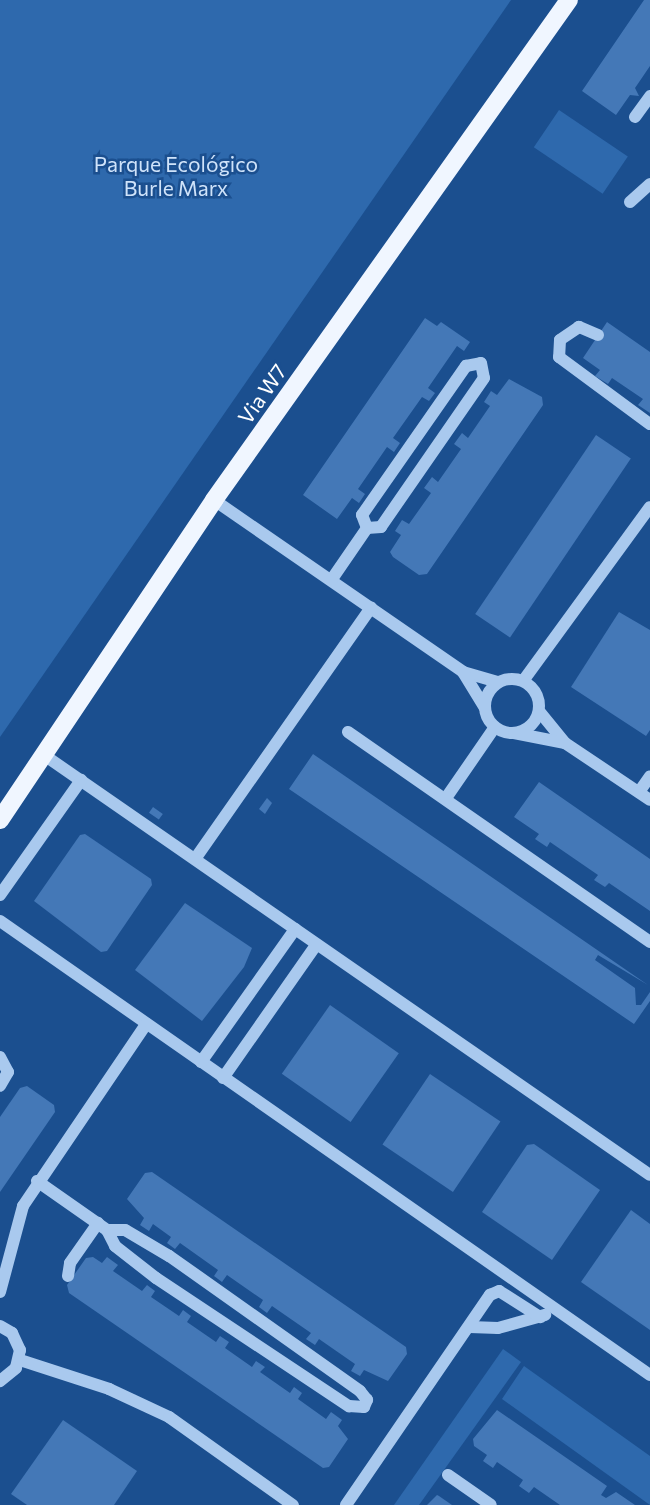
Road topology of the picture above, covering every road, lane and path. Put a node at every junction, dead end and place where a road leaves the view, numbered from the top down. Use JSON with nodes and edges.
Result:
{"nodes":[{"id":1,"x":569,"y":0,"type":"edge"},
{"id":2,"x":650,"y":96,"type":"edge"},
{"id":3,"x":635,"y":117,"type":"dead end"},
{"id":4,"x":650,"y":184,"type":"edge"},
{"id":5,"x":630,"y":202,"type":"dead end"},
{"id":6,"x":598,"y":335,"type":"dead end"},
{"id":7,"x":650,"y":424,"type":"edge"},
{"id":8,"x":214,"y":499,"type":"junction"},
{"id":9,"x":650,"y":507,"type":"edge"},
{"id":10,"x":367,"y":527,"type":"junction"},
{"id":11,"x":332,"y":579,"type":"junction"},
{"id":12,"x":371,"y":608,"type":"junction"},
{"id":13,"x":463,"y":672,"type":"junction"},
{"id":14,"x":523,"y":681,"type":"junction"},
{"id":15,"x":498,"y":682,"type":"junction"},
{"id":16,"x":485,"y":708,"type":"junction"},
{"id":17,"x":539,"y":711,"type":"junction"},
{"id":18,"x":495,"y":727,"type":"junction"},
{"id":19,"x":348,"y":732,"type":"dead end"},
{"id":20,"x":513,"y":733,"type":"junction"},
{"id":21,"x":565,"y":743,"type":"junction"},
{"id":22,"x":44,"y":755,"type":"junction"},
{"id":23,"x":650,"y":776,"type":"edge"},
{"id":24,"x":80,"y":780,"type":"junction"},
{"id":25,"x":639,"y":792,"type":"junction"},
{"id":26,"x":446,"y":798,"type":"junction"},
{"id":27,"x":650,"y":800,"type":"edge"},
{"id":28,"x":0,"y":820,"type":"edge"},
{"id":29,"x":195,"y":859,"type":"junction"},
{"id":30,"x":0,"y":895,"type":"edge"},
{"id":31,"x":0,"y":921,"type":"edge"},
{"id":32,"x":295,"y":929,"type":"junction"},
{"id":33,"x":650,"y":942,"type":"edge"},
{"id":34,"x":316,"y":945,"type":"junction"},
{"id":35,"x":146,"y":1024,"type":"junction"},
{"id":36,"x":0,"y":1057,"type":"edge"},
{"id":37,"x":201,"y":1062,"type":"junction"},
{"id":38,"x":223,"y":1078,"type":"junction"},
{"id":39,"x":0,"y":1086,"type":"edge"},
{"id":40,"x":650,"y":1175,"type":"edge"},
{"id":41,"x":37,"y":1181,"type":"junction"},
{"id":42,"x":102,"y":1227,"type":"junction"},
{"id":43,"x":68,"y":1276,"type":"dead end"},
{"id":44,"x":0,"y":1292,"type":"edge"},
{"id":45,"x":557,"y":1310,"type":"junction"},
{"id":46,"x":540,"y":1317,"type":"junction"},
{"id":47,"x":0,"y":1326,"type":"edge"},
{"id":48,"x":470,"y":1328,"type":"junction"},
{"id":49,"x":20,"y":1360,"type":"junction"},
{"id":50,"x":650,"y":1375,"type":"edge"},
{"id":51,"x":0,"y":1381,"type":"edge"},
{"id":52,"x":448,"y":1475,"type":"dead end"},
{"id":53,"x":293,"y":1505,"type":"edge"},
{"id":54,"x":345,"y":1505,"type":"edge"},
{"id":55,"x":491,"y":1505,"type":"edge"}],
"edges":[{"from":1,"to":8,"type":"main road","name":"Via W7"},
{"from":2,"to":3,"type":"street"},
{"from":4,"to":5,"type":"street"},
{"from":6,"to":7,"type":"street"},
{"from":8,"to":11,"type":"street"},
{"from":8,"to":22,"type":"main road","name":"Via W7"},
{"from":9,"to":14,"type":"street"},
{"from":10,"to":10,"type":"street"},
{"from":10,"to":11,"type":"street"},
{"from":11,"to":12,"type":"street"},
{"from":12,"to":13,"type":"street"},
{"from":12,"to":29,"type":"street"},
{"from":13,"to":15,"type":"street"},
{"from":13,"to":16,"type":"street"},
{"from":14,"to":15,"type":"street"},
{"from":14,"to":17,"type":"street"},
{"from":15,"to":16,"type":"street"},
{"from":16,"to":18,"type":"street"},
{"from":17,"to":20,"type":"street"},
{"from":17,"to":21,"type":"street"},
{"from":18,"to":20,"type":"street"},
{"from":18,"to":26,"type":"street"},
{"from":19,"to":26,"type":"street"},
{"from":20,"to":21,"type":"street"},
{"from":21,"to":25,"type":"street"},
{"from":22,"to":24,"type":"street"},
{"from":22,"to":28,"type":"main road","name":"Via W7"},
{"from":23,"to":25,"type":"street"},
{"from":24,"to":29,"type":"street"},
{"from":24,"to":30,"type":"street"},
{"from":25,"to":27,"type":"street"},
{"from":26,"to":33,"type":"street"},
{"from":29,"to":32,"type":"street"},
{"from":31,"to":35,"type":"street"},
{"from":32,"to":34,"type":"street"},
{"from":32,"to":37,"type":"street"},
{"from":34,"to":38,"type":"street"},
{"from":34,"to":40,"type":"street"},
{"from":35,"to":37,"type":"street"},
{"from":35,"to":41,"type":"street"},
{"from":36,"to":39,"type":"street"},
{"from":37,"to":38,"type":"street"},
{"from":38,"to":45,"type":"street"},
{"from":41,"to":42,"type":"street"},
{"from":41,"to":44,"type":"street"},
{"from":42,"to":42,"type":"street"},
{"from":42,"to":43,"type":"street"},
{"from":45,"to":46,"type":"street"},
{"from":45,"to":50,"type":"street"},
{"from":46,"to":48,"type":"street"},
{"from":46,"to":48,"type":"street"},
{"from":47,"to":49,"type":"street"},
{"from":48,"to":54,"type":"street"},
{"from":49,"to":51,"type":"street"},
{"from":49,"to":53,"type":"street"},
{"from":52,"to":55,"type":"street"}]}
